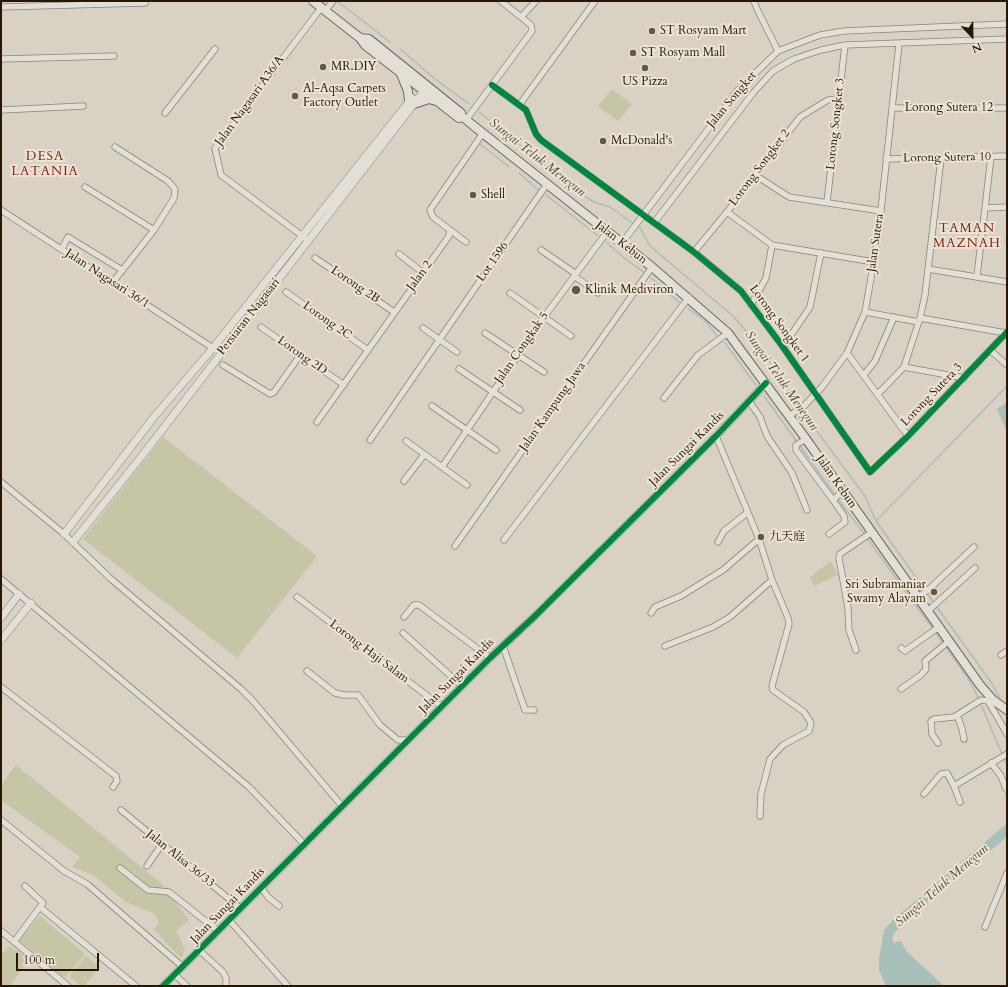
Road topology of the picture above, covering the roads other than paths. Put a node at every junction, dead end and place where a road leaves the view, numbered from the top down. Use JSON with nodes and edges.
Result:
{"nodes":[{"id":1,"x":313,"y":1,"type":"edge"},
{"id":2,"x":333,"y":1,"type":"edge"},
{"id":3,"x":501,"y":1,"type":"edge"},
{"id":4,"x":536,"y":1,"type":"edge"},
{"id":5,"x":595,"y":1,"type":"edge"},
{"id":6,"x":754,"y":1,"type":"edge"},
{"id":7,"x":146,"y":3,"type":"dead end"},
{"id":8,"x":12,"y":4,"type":"edge"},
{"id":9,"x":1,"y":7,"type":"edge"},
{"id":10,"x":323,"y":9,"type":"junction"},
{"id":11,"x":521,"y":17,"type":"junction"},
{"id":12,"x":1007,"y":24,"type":"edge"},
{"id":13,"x":360,"y":38,"type":"junction"},
{"id":14,"x":1007,"y":39,"type":"edge"},
{"id":15,"x":899,"y":44,"type":"junction"},
{"id":16,"x":845,"y":45,"type":"junction"},
{"id":17,"x":215,"y":48,"type":"dead end"},
{"id":18,"x":778,"y":51,"type":"junction"},
{"id":19,"x":114,"y":56,"type":"dead end"},
{"id":20,"x":1,"y":59,"type":"edge"},
{"id":21,"x":401,"y":72,"type":"junction"},
{"id":22,"x":492,"y":85,"type":"junction"},
{"id":23,"x":424,"y":87,"type":"junction"},
{"id":24,"x":838,"y":99,"type":"junction"},
{"id":25,"x":439,"y":102,"type":"junction"},
{"id":26,"x":412,"y":103,"type":"junction"},
{"id":27,"x":520,"y":104,"type":"junction"},
{"id":28,"x":83,"y":106,"type":"dead end"},
{"id":29,"x":892,"y":108,"type":"junction"},
{"id":30,"x":1007,"y":108,"type":"edge"},
{"id":31,"x":1,"y":110,"type":"edge"},
{"id":32,"x":165,"y":113,"type":"dead end"},
{"id":33,"x":464,"y":119,"type":"junction"},
{"id":34,"x":483,"y":133,"type":"junction"},
{"id":35,"x":115,"y":147,"type":"dead end"},
{"id":36,"x":1007,"y":156,"type":"edge"},
{"id":37,"x":991,"y":157,"type":"junction"},
{"id":38,"x":886,"y":159,"type":"junction"},
{"id":39,"x":941,"y":159,"type":"junction"},
{"id":40,"x":755,"y":175,"type":"junction"},
{"id":41,"x":547,"y":184,"type":"junction"},
{"id":42,"x":85,"y":187,"type":"dead end"},
{"id":43,"x":827,"y":202,"type":"junction"},
{"id":44,"x":1007,"y":207,"type":"edge"},
{"id":45,"x":986,"y":208,"type":"junction"},
{"id":46,"x":1,"y":210,"type":"edge"},
{"id":47,"x":880,"y":211,"type":"junction"},
{"id":48,"x":727,"y":212,"type":"junction"},
{"id":49,"x":643,"y":214,"type":"junction"},
{"id":50,"x":654,"y":223,"type":"junction"},
{"id":51,"x":154,"y":230,"type":"junction"},
{"id":52,"x":450,"y":230,"type":"junction"},
{"id":53,"x":608,"y":232,"type":"junction"},
{"id":54,"x":302,"y":236,"type":"junction"},
{"id":55,"x":308,"y":241,"type":"junction"},
{"id":56,"x":466,"y":242,"type":"dead end"},
{"id":57,"x":622,"y":243,"type":"junction"},
{"id":58,"x":772,"y":245,"type":"junction"},
{"id":59,"x":62,"y":249,"type":"junction"},
{"id":60,"x":541,"y":250,"type":"dead end"},
{"id":61,"x":694,"y":252,"type":"junction"},
{"id":62,"x":821,"y":253,"type":"junction"},
{"id":63,"x":399,"y":254,"type":"dead end"},
{"id":64,"x":315,"y":258,"type":"dead end"},
{"id":65,"x":874,"y":262,"type":"junction"},
{"id":66,"x":652,"y":267,"type":"junction"},
{"id":67,"x":928,"y":269,"type":"junction"},
{"id":68,"x":122,"y":270,"type":"junction"},
{"id":69,"x":422,"y":272,"type":"junction"},
{"id":70,"x":575,"y":275,"type":"junction"},
{"id":71,"x":978,"y":276,"type":"junction"},
{"id":72,"x":113,"y":282,"type":"junction"},
{"id":73,"x":1007,"y":282,"type":"edge"},
{"id":74,"x":286,"y":292,"type":"dead end"},
{"id":75,"x":510,"y":293,"type":"dead end"},
{"id":76,"x":598,"y":293,"type":"dead end"},
{"id":77,"x":689,"y":297,"type":"junction"},
{"id":78,"x":751,"y":305,"type":"junction"},
{"id":79,"x":394,"y":312,"type":"junction"},
{"id":80,"x":865,"y":312,"type":"junction"},
{"id":81,"x":544,"y":317,"type":"junction"},
{"id":82,"x":894,"y":317,"type":"junction"},
{"id":83,"x":920,"y":320,"type":"junction"},
{"id":84,"x":261,"y":327,"type":"dead end"},
{"id":85,"x":423,"y":328,"type":"dead end"},
{"id":86,"x":728,"y":333,"type":"junction"},
{"id":87,"x":1006,"y":333,"type":"edge"},
{"id":88,"x":485,"y":334,"type":"dead end"},
{"id":89,"x":571,"y":336,"type":"dead end"},
{"id":90,"x":439,"y":339,"type":"junction"},
{"id":91,"x":783,"y":346,"type":"junction"},
{"id":92,"x":213,"y":348,"type":"junction"},
{"id":93,"x":368,"y":350,"type":"junction"},
{"id":94,"x":990,"y":350,"type":"junction"},
{"id":95,"x":457,"y":352,"type":"dead end"},
{"id":96,"x":847,"y":353,"type":"junction"},
{"id":97,"x":301,"y":354,"type":"junction"},
{"id":98,"x":517,"y":354,"type":"junction"},
{"id":99,"x":1007,"y":365,"type":"edge"},
{"id":100,"x":224,"y":366,"type":"dead end"},
{"id":101,"x":904,"y":367,"type":"junction"},
{"id":102,"x":459,"y":370,"type":"dead end"},
{"id":103,"x":544,"y":372,"type":"dead end"},
{"id":104,"x":864,"y":375,"type":"junction"},
{"id":105,"x":964,"y":378,"type":"junction"},
{"id":106,"x":766,"y":383,"type":"junction"},
{"id":107,"x":344,"y":385,"type":"junction"},
{"id":108,"x":491,"y":392,"type":"junction"},
{"id":109,"x":878,"y":394,"type":"junction"},
{"id":110,"x":816,"y":395,"type":"junction"},
{"id":111,"x":664,"y":398,"type":"dead end"},
{"id":112,"x":749,"y":401,"type":"junction"},
{"id":113,"x":432,"y":406,"type":"dead end"},
{"id":114,"x":520,"y":410,"type":"dead end"},
{"id":115,"x":789,"y":416,"type":"junction"},
{"id":116,"x":317,"y":422,"type":"dead end"},
{"id":117,"x":466,"y":430,"type":"junction"},
{"id":118,"x":716,"y":436,"type":"junction"},
{"id":119,"x":908,"y":436,"type":"junction"},
{"id":120,"x":370,"y":440,"type":"dead end"},
{"id":121,"x":406,"y":441,"type":"dead end"},
{"id":122,"x":800,"y":442,"type":"junction"},
{"id":123,"x":496,"y":450,"type":"dead end"},
{"id":124,"x":424,"y":455,"type":"junction"},
{"id":125,"x":442,"y":467,"type":"junction"},
{"id":126,"x":870,"y":472,"type":"joint"},
{"id":127,"x":404,"y":481,"type":"dead end"},
{"id":128,"x":1,"y":482,"type":"edge"},
{"id":129,"x":467,"y":485,"type":"dead end"},
{"id":130,"x":837,"y":496,"type":"junction"},
{"id":131,"x":807,"y":510,"type":"dead end"},
{"id":132,"x":747,"y":513,"type":"junction"},
{"id":133,"x":73,"y":522,"type":"junction"},
{"id":134,"x":84,"y":529,"type":"junction"},
{"id":135,"x":64,"y":534,"type":"junction"},
{"id":136,"x":829,"y":534,"type":"dead end"},
{"id":137,"x":867,"y":535,"type":"junction"},
{"id":138,"x":759,"y":539,"type":"junction"},
{"id":139,"x":504,"y":540,"type":"dead end"},
{"id":140,"x":73,"y":542,"type":"junction"},
{"id":141,"x":718,"y":542,"type":"dead end"},
{"id":142,"x":455,"y":546,"type":"dead end"},
{"id":143,"x":974,"y":547,"type":"dead end"},
{"id":144,"x":974,"y":568,"type":"dead end"},
{"id":145,"x":1,"y":579,"type":"edge"},
{"id":146,"x":772,"y":580,"type":"junction"},
{"id":147,"x":19,"y":594,"type":"junction"},
{"id":148,"x":296,"y":597,"type":"dead end"},
{"id":149,"x":918,"y":597,"type":"junction"},
{"id":150,"x":31,"y":603,"type":"junction"},
{"id":151,"x":934,"y":607,"type":"junction"},
{"id":152,"x":8,"y":609,"type":"junction"},
{"id":153,"x":651,"y":613,"type":"dead end"},
{"id":154,"x":404,"y":617,"type":"dead end"},
{"id":155,"x":1,"y":618,"type":"edge"},
{"id":156,"x":18,"y":618,"type":"junction"},
{"id":157,"x":936,"y":629,"type":"junction"},
{"id":158,"x":403,"y":633,"type":"dead end"},
{"id":159,"x":1,"y":640,"type":"edge"},
{"id":160,"x":946,"y":643,"type":"junction"},
{"id":161,"x":503,"y":646,"type":"junction"},
{"id":162,"x":665,"y":646,"type":"dead end"},
{"id":163,"x":901,"y":648,"type":"dead end"},
{"id":164,"x":856,"y":650,"type":"dead end"},
{"id":165,"x":1007,"y":651,"type":"edge"},
{"id":166,"x":1001,"y":655,"type":"dead end"},
{"id":167,"x":490,"y":658,"type":"junction"},
{"id":168,"x":307,"y":671,"type":"dead end"},
{"id":169,"x":462,"y":686,"type":"junction"},
{"id":170,"x":1,"y":687,"type":"edge"},
{"id":171,"x":901,"y":689,"type":"dead end"},
{"id":172,"x":990,"y":700,"type":"junction"},
{"id":173,"x":442,"y":707,"type":"junction"},
{"id":174,"x":534,"y":710,"type":"dead end"},
{"id":175,"x":1007,"y":710,"type":"edge"},
{"id":176,"x":957,"y":715,"type":"junction"},
{"id":177,"x":1007,"y":734,"type":"edge"},
{"id":178,"x":964,"y":739,"type":"dead end"},
{"id":179,"x":408,"y":740,"type":"junction"},
{"id":180,"x":938,"y":743,"type":"dead end"},
{"id":181,"x":1005,"y":756,"type":"edge"},
{"id":182,"x":991,"y":763,"type":"junction"},
{"id":183,"x":954,"y":786,"type":"junction"},
{"id":184,"x":113,"y":787,"type":"dead end"},
{"id":185,"x":1006,"y":789,"type":"edge"},
{"id":186,"x":924,"y":794,"type":"dead end"},
{"id":187,"x":960,"y":802,"type":"dead end"},
{"id":188,"x":342,"y":806,"type":"junction"},
{"id":189,"x":121,"y":810,"type":"dead end"},
{"id":190,"x":760,"y":816,"type":"dead end"},
{"id":191,"x":1,"y":820,"type":"edge"},
{"id":192,"x":162,"y":844,"type":"junction"},
{"id":193,"x":304,"y":844,"type":"junction"},
{"id":194,"x":147,"y":866,"type":"dead end"},
{"id":195,"x":120,"y":868,"type":"dead end"},
{"id":196,"x":1007,"y":873,"type":"edge"},
{"id":197,"x":25,"y":886,"type":"dead end"},
{"id":198,"x":261,"y":887,"type":"junction"},
{"id":199,"x":279,"y":906,"type":"dead end"},
{"id":200,"x":41,"y":908,"type":"junction"},
{"id":201,"x":240,"y":908,"type":"junction"},
{"id":202,"x":229,"y":920,"type":"junction"},
{"id":203,"x":985,"y":927,"type":"dead end"},
{"id":204,"x":1,"y":931,"type":"edge"},
{"id":205,"x":218,"y":931,"type":"junction"},
{"id":206,"x":14,"y":942,"type":"junction"},
{"id":207,"x":199,"y":950,"type":"junction"},
{"id":208,"x":183,"y":966,"type":"junction"},
{"id":209,"x":175,"y":975,"type":"junction"},
{"id":210,"x":68,"y":986,"type":"edge"},
{"id":211,"x":136,"y":986,"type":"edge"},
{"id":212,"x":163,"y":986,"type":"edge"},
{"id":213,"x":187,"y":986,"type":"edge"},
{"id":214,"x":226,"y":986,"type":"edge"},
{"id":215,"x":288,"y":986,"type":"edge"}],
"edges":[{"from":1,"to":10,"type":"main road","name":"Jalan Kebun"},
{"from":2,"to":10,"type":"street","name":"Jalan Nagasari A36/A"},
{"from":3,"to":11,"type":"street"},
{"from":4,"to":11,"type":"street"},
{"from":5,"to":27,"type":"street"},
{"from":6,"to":18,"type":"street"},
{"from":7,"to":8,"type":"street"},
{"from":8,"to":9,"type":"street"},
{"from":10,"to":13,"type":"main road","name":"Jalan Kebun"},
{"from":10,"to":54,"type":"street","name":"Jalan Nagasari A36/A"},
{"from":11,"to":22,"type":"street"},
{"from":12,"to":18,"type":"street","name":"Jalan Songket"},
{"from":13,"to":21,"type":"main road","name":"Jalan Kebun"},
{"from":13,"to":23,"type":"main road","name":"Jalan Kebun"},
{"from":14,"to":15,"type":"street","name":"Jalan Songket"},
{"from":15,"to":16,"type":"street","name":"Jalan Songket"},
{"from":15,"to":29,"type":"street","name":"Jalan Sutera"},
{"from":16,"to":24,"type":"street","name":"Lorong Songket 3"},
{"from":16,"to":50,"type":"street","name":"Jalan Songket"},
{"from":17,"to":32,"type":"street"},
{"from":18,"to":49,"type":"street","name":"Jalan Songket"},
{"from":19,"to":20,"type":"street"},
{"from":21,"to":23,"type":"main road","name":"Jalan Kebun"},
{"from":21,"to":26,"type":"main road"},
{"from":22,"to":27,"type":"street","name":"Lorong Songket 1"},
{"from":22,"to":33,"type":"street"},
{"from":23,"to":25,"type":"main road","name":"Jalan Kebun"},
{"from":23,"to":26,"type":"street","name":"Persiaran Nagasari"},
{"from":23,"to":33,"type":"main road","name":"Jalan Kebun"},
{"from":24,"to":40,"type":"street","name":"Lorong Songket 2"},
{"from":24,"to":43,"type":"street","name":"Lorong Songket 3"},
{"from":25,"to":26,"type":"main road"},
{"from":25,"to":33,"type":"main road","name":"Jalan Kebun"},
{"from":26,"to":54,"type":"street","name":"Persiaran Nagasari"},
{"from":26,"to":55,"type":"street","name":"Persiaran Nagasari"},
{"from":27,"to":49,"type":"street","name":"Lorong Songket 1"},
{"from":28,"to":31,"type":"street"},
{"from":29,"to":30,"type":"street","name":"Lorong Sutera 12"},
{"from":29,"to":38,"type":"street","name":"Jalan Sutera"},
{"from":33,"to":34,"type":"main road","name":"Jalan Kebun"},
{"from":34,"to":41,"type":"main road","name":"Jalan Kebun"},
{"from":34,"to":52,"type":"street"},
{"from":35,"to":51,"type":"street"},
{"from":36,"to":37,"type":"street","name":"Lorong Sutera 10"},
{"from":37,"to":39,"type":"street","name":"Lorong Sutera 10"},
{"from":37,"to":45,"type":"street"},
{"from":38,"to":39,"type":"street","name":"Lorong Sutera 10"},
{"from":38,"to":47,"type":"street","name":"Jalan Sutera"},
{"from":39,"to":67,"type":"street"},
{"from":40,"to":43,"type":"street"},
{"from":40,"to":48,"type":"street","name":"Lorong Songket 2"},
{"from":41,"to":53,"type":"main road","name":"Jalan Kebun"},
{"from":41,"to":90,"type":"street","name":"Lot 1596"},
{"from":42,"to":51,"type":"street"},
{"from":43,"to":47,"type":"street"},
{"from":44,"to":45,"type":"street"},
{"from":45,"to":71,"type":"street"},
{"from":46,"to":59,"type":"street","name":"Jalan Nagasari 36/1"},
{"from":47,"to":65,"type":"street","name":"Jalan Sutera"},
{"from":48,"to":58,"type":"street"},
{"from":48,"to":61,"type":"street","name":"Lorong Songket 2"},
{"from":49,"to":50,"type":"street","name":"Lorong Songket 1"},
{"from":49,"to":57,"type":"street","name":"Jalan Songket"},
{"from":50,"to":61,"type":"street","name":"Lorong Songket 1"},
{"from":51,"to":68,"type":"street"},
{"from":52,"to":56,"type":"street"},
{"from":52,"to":69,"type":"street","name":"Jalan 2"},
{"from":53,"to":57,"type":"main road","name":"Jalan Kebun"},
{"from":53,"to":70,"type":"street","name":"Jalan Congkak 5"},
{"from":54,"to":55,"type":"street","name":"Jalan Nagasari A36/A"},
{"from":54,"to":92,"type":"street","name":"Persiaran Nagasari"},
{"from":55,"to":134,"type":"street","name":"Persiaran Nagasari"},
{"from":57,"to":66,"type":"main road","name":"Jalan Kebun"},
{"from":58,"to":62,"type":"street"},
{"from":58,"to":78,"type":"street"},
{"from":59,"to":68,"type":"street"},
{"from":59,"to":72,"type":"street","name":"Jalan Nagasari 36/1"},
{"from":60,"to":70,"type":"street"},
{"from":61,"to":78,"type":"street","name":"Lorong Songket 1"},
{"from":62,"to":65,"type":"street"},
{"from":62,"to":91,"type":"street"},
{"from":63,"to":69,"type":"street"},
{"from":64,"to":79,"type":"street","name":"Lorong 2B"},
{"from":65,"to":80,"type":"street","name":"Jalan Sutera"},
{"from":66,"to":77,"type":"main road","name":"Jalan Kebun"},
{"from":66,"to":142,"type":"street","name":"Jalan Kampung Jawa"},
{"from":67,"to":71,"type":"street"},
{"from":67,"to":83,"type":"street"},
{"from":68,"to":72,"type":"street"},
{"from":69,"to":79,"type":"street","name":"Jalan 2"},
{"from":70,"to":76,"type":"street"},
{"from":70,"to":81,"type":"street","name":"Jalan Congkak 5"},
{"from":71,"to":73,"type":"street"},
{"from":72,"to":92,"type":"street","name":"Jalan Nagasari 36/1"},
{"from":74,"to":93,"type":"street","name":"Lorong 2C"},
{"from":75,"to":81,"type":"street"},
{"from":77,"to":86,"type":"main road","name":"Jalan Kebun"},
{"from":77,"to":139,"type":"street"},
{"from":78,"to":91,"type":"street","name":"Lorong Songket 1"},
{"from":79,"to":93,"type":"street","name":"Jalan 2"},
{"from":80,"to":82,"type":"street"},
{"from":80,"to":96,"type":"street","name":"Jalan Sutera"},
{"from":81,"to":89,"type":"street"},
{"from":81,"to":98,"type":"street","name":"Jalan Congkak 5"},
{"from":82,"to":83,"type":"street"},
{"from":82,"to":104,"type":"street"},
{"from":83,"to":87,"type":"street"},
{"from":83,"to":101,"type":"street"},
{"from":84,"to":97,"type":"street","name":"Lorong 2D"},
{"from":85,"to":90,"type":"street"},
{"from":86,"to":106,"type":"main road","name":"Jalan Kebun"},
{"from":86,"to":111,"type":"street"},
{"from":87,"to":94,"type":"street","name":"Lorong Sutera 3"},
{"from":88,"to":98,"type":"street"},
{"from":90,"to":95,"type":"street"},
{"from":90,"to":120,"type":"street","name":"Lot 1596"},
{"from":91,"to":110,"type":"street","name":"Lorong Songket 1"},
{"from":92,"to":133,"type":"street","name":"Persiaran Nagasari"},
{"from":93,"to":107,"type":"street","name":"Jalan 2"},
{"from":94,"to":99,"type":"street"},
{"from":94,"to":105,"type":"street","name":"Lorong Sutera 3"},
{"from":96,"to":104,"type":"street"},
{"from":96,"to":110,"type":"street","name":"Jalan Sutera"},
{"from":97,"to":100,"type":"street"},
{"from":97,"to":107,"type":"street","name":"Lorong 2D"},
{"from":98,"to":103,"type":"street"},
{"from":98,"to":108,"type":"street","name":"Jalan Congkak 5"},
{"from":101,"to":105,"type":"street"},
{"from":101,"to":109,"type":"street"},
{"from":102,"to":108,"type":"street"},
{"from":104,"to":109,"type":"street"},
{"from":105,"to":119,"type":"street","name":"Lorong Sutera 3"},
{"from":106,"to":112,"type":"street","name":"Jalan Sungai Kandis"},
{"from":106,"to":115,"type":"main road","name":"Jalan Kebun"},
{"from":107,"to":116,"type":"street","name":"Jalan 2"},
{"from":108,"to":114,"type":"street"},
{"from":108,"to":117,"type":"street","name":"Jalan Congkak 5"},
{"from":109,"to":119,"type":"street"},
{"from":110,"to":115,"type":"street","name":"Jalan Sutera"},
{"from":110,"to":126,"type":"street","name":"Lorong Songket 1"},
{"from":112,"to":118,"type":"street","name":"Jalan Sungai Kandis"},
{"from":112,"to":131,"type":"street"},
{"from":113,"to":117,"type":"street"},
{"from":115,"to":122,"type":"main road","name":"Jalan Kebun"},
{"from":117,"to":123,"type":"street"},
{"from":117,"to":125,"type":"street","name":"Jalan Congkak 5"},
{"from":118,"to":132,"type":"street"},
{"from":118,"to":161,"type":"street","name":"Jalan Sungai Kandis"},
{"from":119,"to":126,"type":"street","name":"Lorong Sutera 3"},
{"from":121,"to":124,"type":"street"},
{"from":122,"to":130,"type":"main road","name":"Jalan Kebun"},
{"from":122,"to":130,"type":"street"},
{"from":124,"to":125,"type":"street"},
{"from":124,"to":127,"type":"street"},
{"from":125,"to":129,"type":"street"},
{"from":128,"to":135,"type":"street"},
{"from":130,"to":136,"type":"street"},
{"from":130,"to":137,"type":"main road","name":"Jalan Kebun"},
{"from":132,"to":138,"type":"street"},
{"from":132,"to":141,"type":"street"},
{"from":133,"to":134,"type":"street"},
{"from":133,"to":135,"type":"street","name":"Persiaran Nagasari"},
{"from":134,"to":140,"type":"street","name":"Persiaran Nagasari"},
{"from":135,"to":140,"type":"street"},
{"from":137,"to":149,"type":"main road","name":"Jalan Kebun"},
{"from":137,"to":164,"type":"street"},
{"from":138,"to":146,"type":"street"},
{"from":138,"to":153,"type":"street"},
{"from":140,"to":188,"type":"street"},
{"from":143,"to":149,"type":"street"},
{"from":144,"to":151,"type":"street"},
{"from":145,"to":147,"type":"street"},
{"from":146,"to":162,"type":"street"},
{"from":146,"to":190,"type":"street"},
{"from":147,"to":150,"type":"street"},
{"from":147,"to":152,"type":"street"},
{"from":148,"to":173,"type":"street","name":"Lorong Haji Salam"},
{"from":149,"to":151,"type":"main road","name":"Jalan Kebun"},
{"from":150,"to":156,"type":"street"},
{"from":150,"to":193,"type":"street"},
{"from":151,"to":157,"type":"main road","name":"Jalan Kebun"},
{"from":152,"to":155,"type":"street"},
{"from":152,"to":156,"type":"street"},
{"from":154,"to":167,"type":"street"},
{"from":156,"to":159,"type":"street"},
{"from":157,"to":160,"type":"main road","name":"Jalan Kebun"},
{"from":157,"to":163,"type":"street"},
{"from":158,"to":169,"type":"street"},
{"from":160,"to":171,"type":"street"},
{"from":160,"to":172,"type":"main road","name":"Jalan Kebun"},
{"from":161,"to":167,"type":"street","name":"Jalan Sungai Kandis"},
{"from":161,"to":174,"type":"street"},
{"from":165,"to":166,"type":"street"},
{"from":167,"to":169,"type":"street","name":"Jalan Sungai Kandis"},
{"from":168,"to":179,"type":"street"},
{"from":169,"to":173,"type":"street","name":"Jalan Sungai Kandis"},
{"from":170,"to":184,"type":"street"},
{"from":172,"to":175,"type":"main road","name":"Jalan Kebun"},
{"from":172,"to":176,"type":"street"},
{"from":172,"to":177,"type":"street"},
{"from":173,"to":179,"type":"street","name":"Jalan Sungai Kandis"},
{"from":176,"to":178,"type":"street"},
{"from":176,"to":180,"type":"street"},
{"from":179,"to":188,"type":"street","name":"Jalan Sungai Kandis"},
{"from":181,"to":182,"type":"street"},
{"from":182,"to":183,"type":"street"},
{"from":182,"to":185,"type":"street"},
{"from":183,"to":186,"type":"street"},
{"from":183,"to":187,"type":"street"},
{"from":188,"to":193,"type":"street","name":"Jalan Sungai Kandis"},
{"from":189,"to":192,"type":"street","name":"Jalan Alisa 36/33"},
{"from":191,"to":208,"type":"street"},
{"from":192,"to":194,"type":"street"},
{"from":192,"to":201,"type":"street","name":"Jalan Alisa 36/33"},
{"from":193,"to":198,"type":"street","name":"Jalan Sungai Kandis"},
{"from":195,"to":205,"type":"street"},
{"from":196,"to":203,"type":"street"},
{"from":197,"to":200,"type":"street"},
{"from":198,"to":199,"type":"street"},
{"from":198,"to":201,"type":"street","name":"Jalan Sungai Kandis"},
{"from":200,"to":206,"type":"street"},
{"from":200,"to":211,"type":"street"},
{"from":201,"to":202,"type":"street","name":"Jalan Sungai Kandis"},
{"from":202,"to":205,"type":"street","name":"Jalan Sungai Kandis"},
{"from":202,"to":215,"type":"street"},
{"from":204,"to":206,"type":"street"},
{"from":205,"to":207,"type":"street","name":"Jalan Sungai Kandis"},
{"from":206,"to":210,"type":"street"},
{"from":207,"to":208,"type":"street","name":"Jalan Sungai Kandis"},
{"from":207,"to":214,"type":"street"},
{"from":208,"to":209,"type":"street","name":"Jalan Sungai Kandis"},
{"from":209,"to":212,"type":"street","name":"Jalan Sungai Kandis"},
{"from":209,"to":213,"type":"street"}]}
